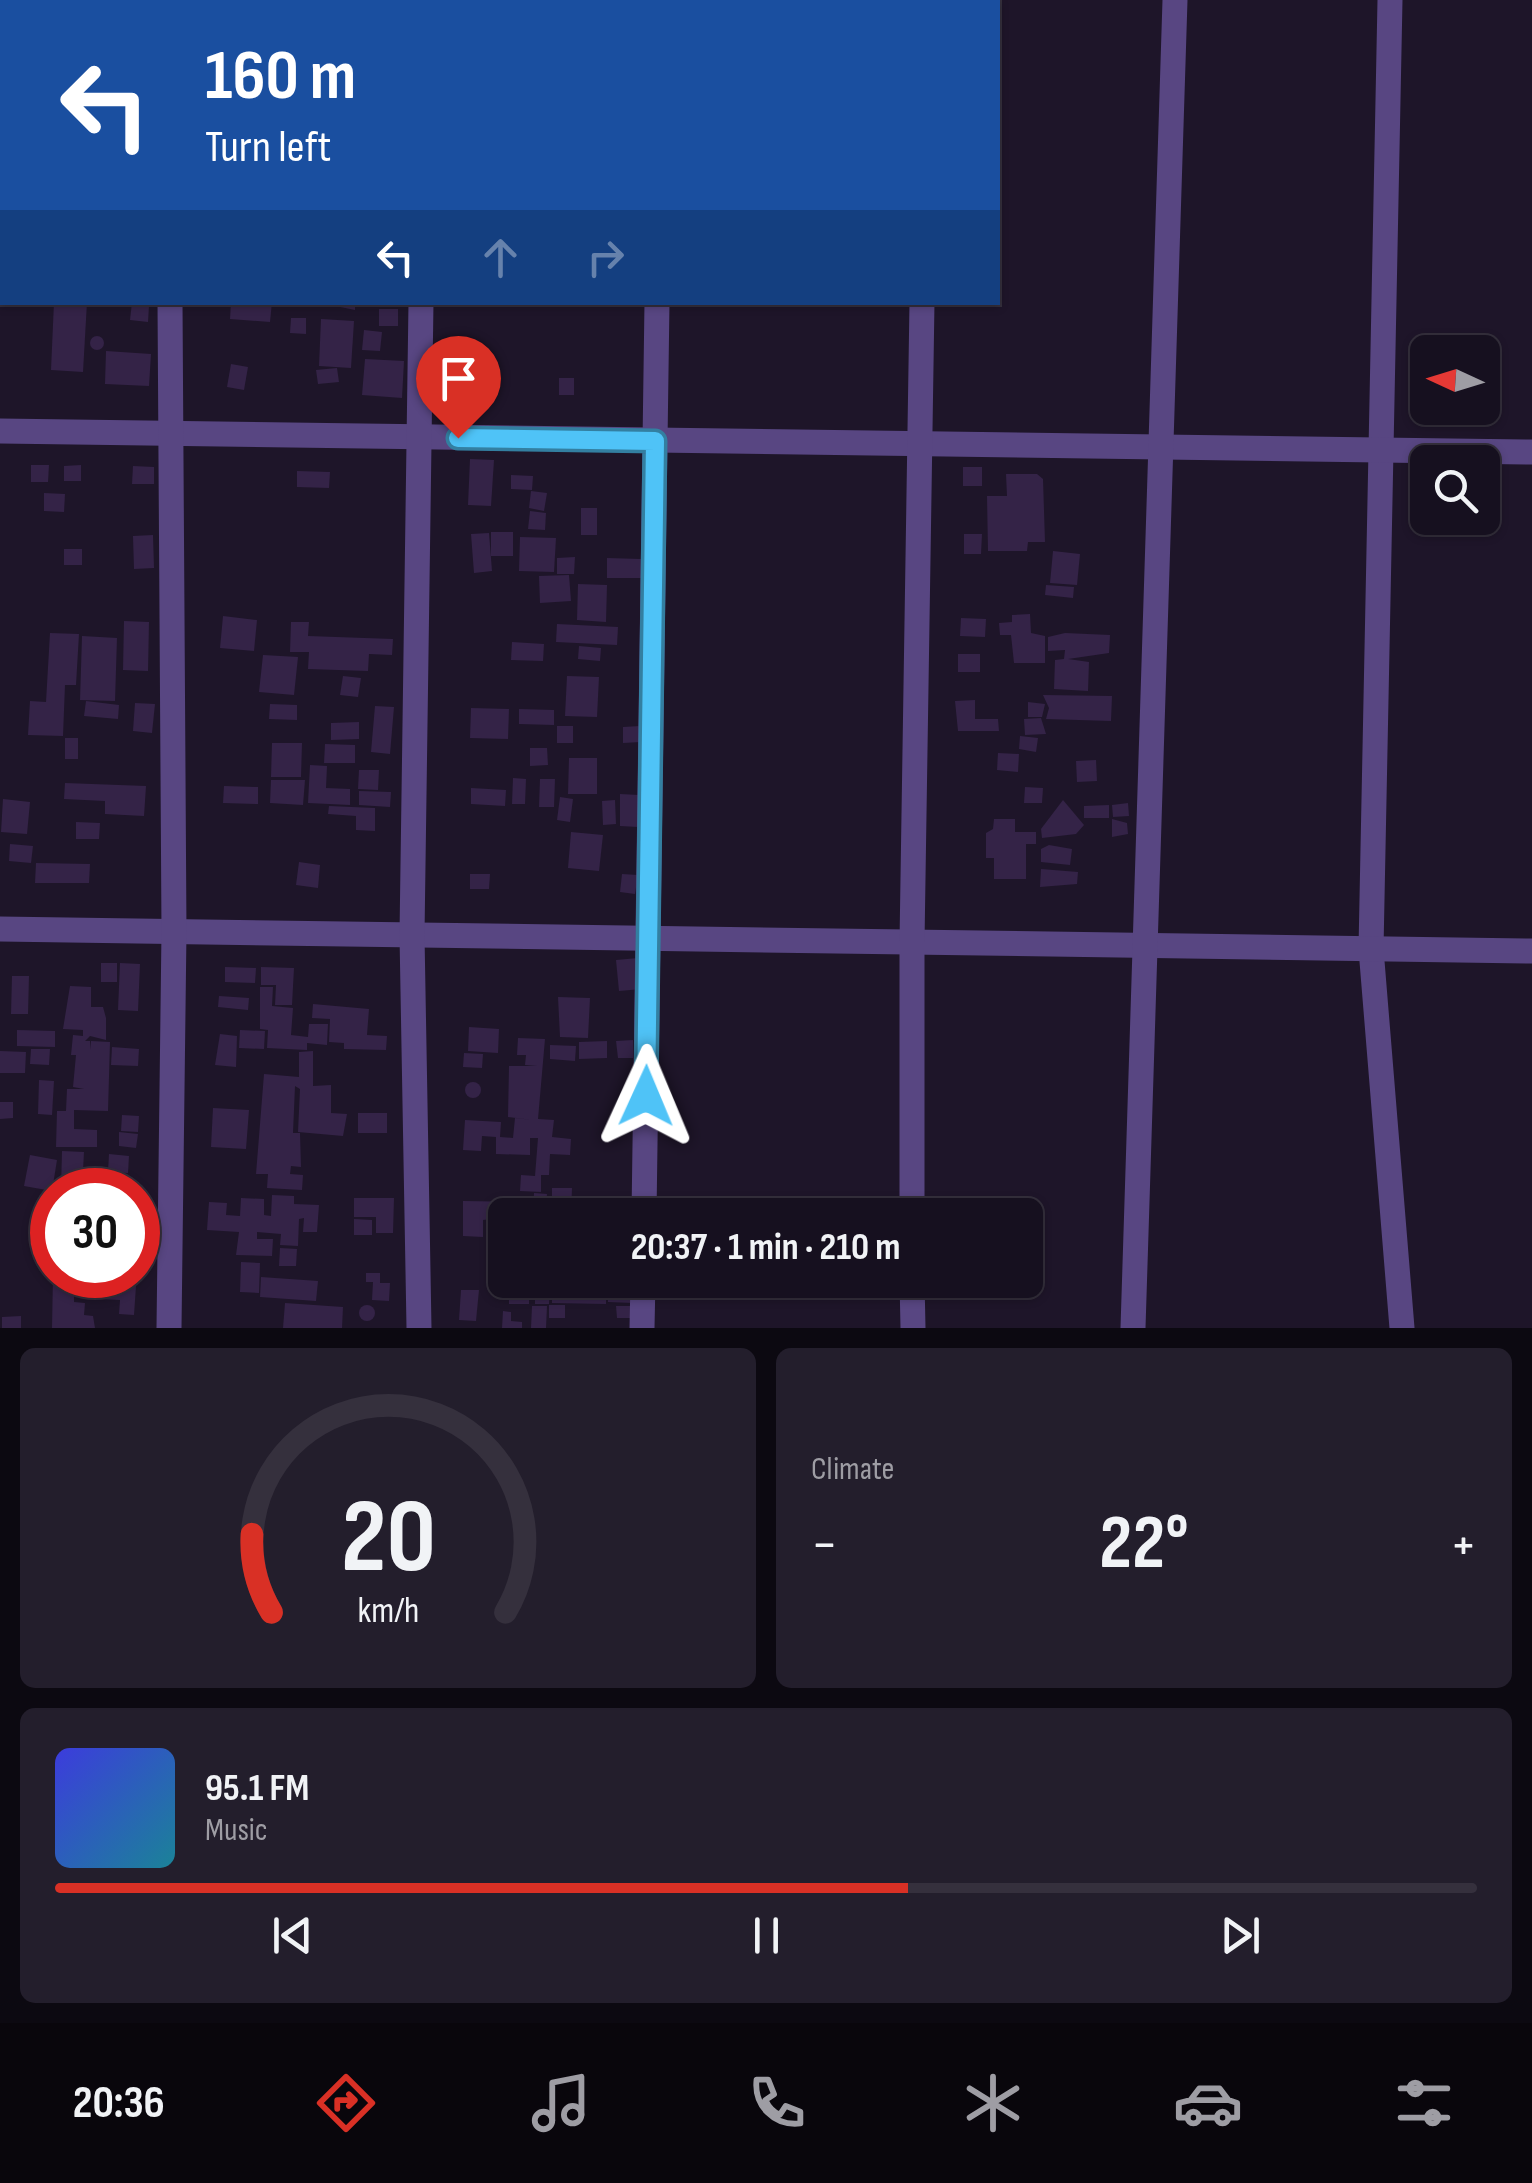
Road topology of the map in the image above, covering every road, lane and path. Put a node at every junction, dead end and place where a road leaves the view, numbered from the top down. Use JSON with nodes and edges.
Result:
{"nodes":[{"id":1,"x":1175,"y":0,"type":"edge"},
{"id":2,"x":1390,"y":0,"type":"edge"},
{"id":3,"x":170,"y":305,"type":"edge"},
{"id":4,"x":420,"y":305,"type":"edge"},
{"id":5,"x":657,"y":305,"type":"edge"},
{"id":6,"x":922,"y":305,"type":"edge"},
{"id":7,"x":0,"y":431,"type":"edge"},
{"id":8,"x":169,"y":434,"type":"junction"},
{"id":9,"x":419,"y":438,"type":"junction"},
{"id":10,"x":655,"y":441,"type":"junction"},
{"id":11,"x":920,"y":445,"type":"junction"},
{"id":12,"x":1384,"y":447,"type":"junction"},
{"id":13,"x":1160,"y":448,"type":"junction"},
{"id":14,"x":1532,"y":452,"type":"edge"},
{"id":15,"x":0,"y":928,"type":"edge"},
{"id":16,"x":174,"y":931,"type":"junction"},
{"id":17,"x":412,"y":935,"type":"junction"},
{"id":18,"x":648,"y":939,"type":"junction"},
{"id":19,"x":912,"y":942,"type":"junction"},
{"id":20,"x":1144,"y":946,"type":"junction"},
{"id":21,"x":1371,"y":949,"type":"junction"},
{"id":22,"x":1532,"y":951,"type":"edge"},
{"id":23,"x":644,"y":1198,"type":"edge"},
{"id":24,"x":912,"y":1198,"type":"edge"},
{"id":25,"x":643,"y":1298,"type":"edge"},
{"id":26,"x":912,"y":1298,"type":"edge"},
{"id":27,"x":169,"y":1328,"type":"edge"},
{"id":28,"x":419,"y":1328,"type":"edge"},
{"id":29,"x":642,"y":1328,"type":"edge"},
{"id":30,"x":913,"y":1328,"type":"edge"},
{"id":31,"x":1133,"y":1328,"type":"edge"},
{"id":32,"x":1402,"y":1328,"type":"edge"}],
"edges":[{"from":1,"to":13,"type":"street"},
{"from":2,"to":12,"type":"street"},
{"from":3,"to":8,"type":"street"},
{"from":4,"to":9,"type":"street"},
{"from":5,"to":10,"type":"street"},
{"from":6,"to":11,"type":"street"},
{"from":7,"to":8,"type":"street"},
{"from":8,"to":9,"type":"street"},
{"from":8,"to":16,"type":"street"},
{"from":9,"to":10,"type":"street"},
{"from":9,"to":17,"type":"street"},
{"from":10,"to":11,"type":"street"},
{"from":10,"to":18,"type":"street"},
{"from":11,"to":13,"type":"street"},
{"from":11,"to":19,"type":"street"},
{"from":12,"to":13,"type":"street"},
{"from":12,"to":14,"type":"street"},
{"from":12,"to":21,"type":"street"},
{"from":13,"to":20,"type":"street"},
{"from":15,"to":16,"type":"street"},
{"from":16,"to":17,"type":"street"},
{"from":16,"to":27,"type":"street"},
{"from":17,"to":18,"type":"street"},
{"from":17,"to":28,"type":"street"},
{"from":18,"to":19,"type":"street"},
{"from":18,"to":23,"type":"street"},
{"from":19,"to":20,"type":"street"},
{"from":19,"to":24,"type":"street"},
{"from":20,"to":21,"type":"street"},
{"from":20,"to":31,"type":"street"},
{"from":21,"to":22,"type":"street"},
{"from":21,"to":32,"type":"street"},
{"from":25,"to":29,"type":"street"},
{"from":26,"to":30,"type":"street"}]}
